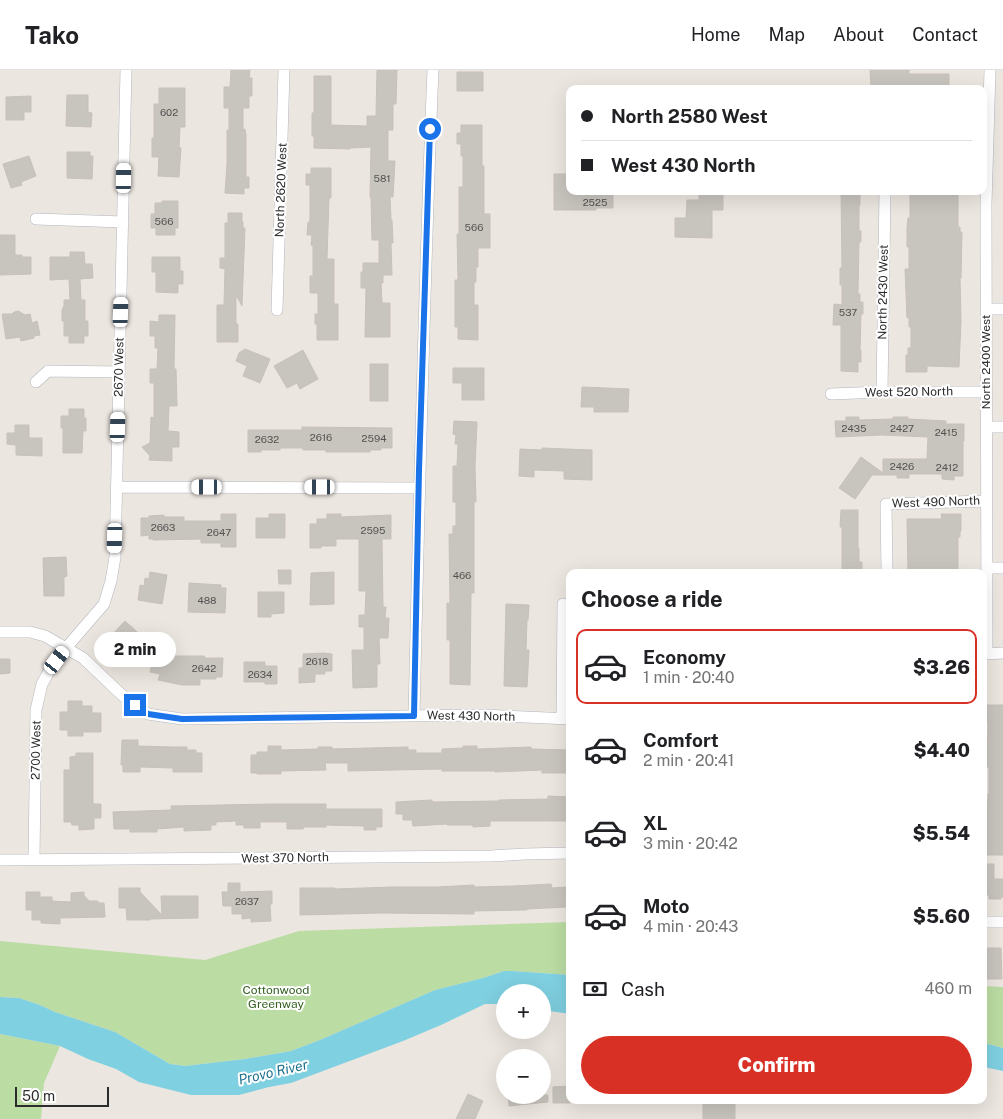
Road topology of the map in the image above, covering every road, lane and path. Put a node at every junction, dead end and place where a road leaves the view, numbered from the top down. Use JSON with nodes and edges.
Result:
{"nodes":[{"id":1,"x":126,"y":70,"type":"edge"},
{"id":2,"x":284,"y":70,"type":"edge"},
{"id":3,"x":433,"y":70,"type":"edge"},
{"id":4,"x":990,"y":70,"type":"edge"},
{"id":5,"x":987,"y":104,"type":"edge"},
{"id":6,"x":885,"y":195,"type":"edge"},
{"id":7,"x":986,"y":195,"type":"edge"},
{"id":8,"x":36,"y":219,"type":"dead end"},
{"id":9,"x":123,"y":222,"type":"junction"},
{"id":10,"x":986,"y":309,"type":"junction"},
{"id":11,"x":1003,"y":309,"type":"edge"},
{"id":12,"x":277,"y":310,"type":"dead end"},
{"id":13,"x":119,"y":372,"type":"junction"},
{"id":14,"x":36,"y":382,"type":"dead end"},
{"id":15,"x":882,"y":392,"type":"junction"},
{"id":16,"x":986,"y":392,"type":"junction"},
{"id":17,"x":831,"y":394,"type":"dead end"},
{"id":18,"x":987,"y":427,"type":"junction"},
{"id":19,"x":1003,"y":427,"type":"edge"},
{"id":20,"x":116,"y":487,"type":"junction"},
{"id":21,"x":419,"y":488,"type":"junction"},
{"id":22,"x":986,"y":501,"type":"junction"},
{"id":23,"x":987,"y":568,"type":"joint"},
{"id":24,"x":1003,"y":568,"type":"edge"},
{"id":25,"x":887,"y":569,"type":"edge"},
{"id":26,"x":563,"y":604,"type":"dead end"},
{"id":27,"x":0,"y":632,"type":"edge"},
{"id":28,"x":66,"y":648,"type":"junction"},
{"id":29,"x":987,"y":653,"type":"edge"},
{"id":30,"x":1003,"y":653,"type":"edge"},
{"id":31,"x":414,"y":716,"type":"junction"},
{"id":32,"x":566,"y":719,"type":"edge"},
{"id":33,"x":566,"y":853,"type":"edge"},
{"id":34,"x":0,"y":860,"type":"edge"},
{"id":35,"x":34,"y":860,"type":"junction"},
{"id":36,"x":987,"y":922,"type":"edge"},
{"id":37,"x":1003,"y":922,"type":"edge"}],
"edges":[{"from":1,"to":9,"type":"street","name":"2670 West"},
{"from":2,"to":12,"type":"street","name":"North 2620 West"},
{"from":3,"to":21,"type":"street"},
{"from":4,"to":5,"type":"street","name":"North 2400 West"},
{"from":6,"to":15,"type":"street","name":"North 2430 West"},
{"from":7,"to":10,"type":"street","name":"North 2400 West"},
{"from":8,"to":9,"type":"street"},
{"from":9,"to":13,"type":"street","name":"2670 West"},
{"from":10,"to":11,"type":"street"},
{"from":10,"to":16,"type":"street","name":"North 2400 West"},
{"from":13,"to":14,"type":"street"},
{"from":13,"to":20,"type":"street","name":"2670 West"},
{"from":15,"to":16,"type":"street","name":"West 520 North"},
{"from":15,"to":17,"type":"street","name":"West 520 North"},
{"from":16,"to":18,"type":"street","name":"North 2400 West"},
{"from":18,"to":19,"type":"street"},
{"from":18,"to":22,"type":"street","name":"North 2400 West"},
{"from":20,"to":21,"type":"street"},
{"from":20,"to":28,"type":"street","name":"2670 West"},
{"from":21,"to":31,"type":"street"},
{"from":22,"to":23,"type":"street","name":"North 2400 West"},
{"from":22,"to":25,"type":"street","name":"West 490 North"},
{"from":23,"to":24,"type":"street"},
{"from":26,"to":32,"type":"street"},
{"from":27,"to":28,"type":"street","name":"West 430 North"},
{"from":28,"to":31,"type":"street","name":"West 430 North"},
{"from":28,"to":35,"type":"street","name":"2700 West"},
{"from":29,"to":30,"type":"street"},
{"from":31,"to":32,"type":"street","name":"West 430 North"},
{"from":33,"to":35,"type":"street","name":"West 370 North"},
{"from":34,"to":35,"type":"street","name":"West 370 North"},
{"from":36,"to":37,"type":"street"}]}
